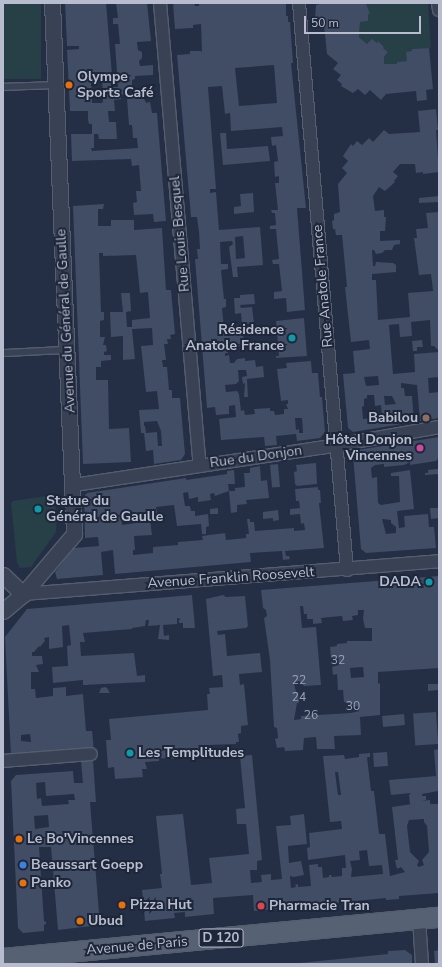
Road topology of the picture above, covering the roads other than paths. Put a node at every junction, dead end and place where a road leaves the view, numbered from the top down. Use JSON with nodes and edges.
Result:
{"nodes":[{"id":1,"x":52,"y":3,"type":"edge"},
{"id":2,"x":160,"y":3,"type":"edge"},
{"id":3,"x":299,"y":3,"type":"edge"},
{"id":4,"x":438,"y":3,"type":"edge"},
{"id":5,"x":439,"y":10,"type":"edge"},
{"id":6,"x":54,"y":85,"type":"junction"},
{"id":7,"x":3,"y":87,"type":"edge"},
{"id":8,"x":67,"y":350,"type":"junction"},
{"id":9,"x":3,"y":354,"type":"edge"},
{"id":10,"x":439,"y":427,"type":"edge"},
{"id":11,"x":336,"y":445,"type":"junction"},
{"id":12,"x":200,"y":465,"type":"junction"},
{"id":13,"x":74,"y":485,"type":"junction"},
{"id":14,"x":439,"y":561,"type":"edge"},
{"id":15,"x":347,"y":570,"type":"junction"},
{"id":16,"x":3,"y":575,"type":"edge"},
{"id":17,"x":23,"y":594,"type":"junction"},
{"id":18,"x":3,"y":611,"type":"edge"},
{"id":19,"x":91,"y":754,"type":"dead end"},
{"id":20,"x":3,"y":761,"type":"edge"},
{"id":21,"x":439,"y":917,"type":"edge"},
{"id":22,"x":419,"y":919,"type":"junction"},
{"id":23,"x":3,"y":958,"type":"edge"},
{"id":24,"x":422,"y":964,"type":"edge"}],
"edges":[{"from":1,"to":6,"type":"street","name":"Avenue du Général de Gaulle"},
{"from":2,"to":12,"type":"street","name":"Rue Louis Besquel"},
{"from":3,"to":11,"type":"street","name":"Rue Anatole France"},
{"from":4,"to":5,"type":"street"},
{"from":6,"to":7,"type":"lane"},
{"from":6,"to":8,"type":"street","name":"Avenue du Général de Gaulle"},
{"from":8,"to":9,"type":"lane"},
{"from":8,"to":13,"type":"street","name":"Avenue du Général de Gaulle"},
{"from":10,"to":11,"type":"street","name":"Rue du Donjon"},
{"from":11,"to":12,"type":"street","name":"Rue du Donjon"},
{"from":11,"to":15,"type":"street","name":"Rue Anatole France"},
{"from":12,"to":13,"type":"street","name":"Rue du Donjon"},
{"from":13,"to":17,"type":"street","name":"Avenue du Général de Gaulle"},
{"from":14,"to":15,"type":"street","name":"Avenue Franklin Roosevelt"},
{"from":15,"to":17,"type":"street","name":"Avenue Franklin Roosevelt"},
{"from":16,"to":17,"type":"street"},
{"from":17,"to":18,"type":"street","name":"Avenue du Général de Gaulle"},
{"from":19,"to":20,"type":"street"},
{"from":21,"to":22,"type":"main road","name":"Avenue de Paris","number":"D 120"},
{"from":22,"to":23,"type":"main road","name":"Avenue de Paris","number":"D 120"},
{"from":22,"to":24,"type":"street"}]}
